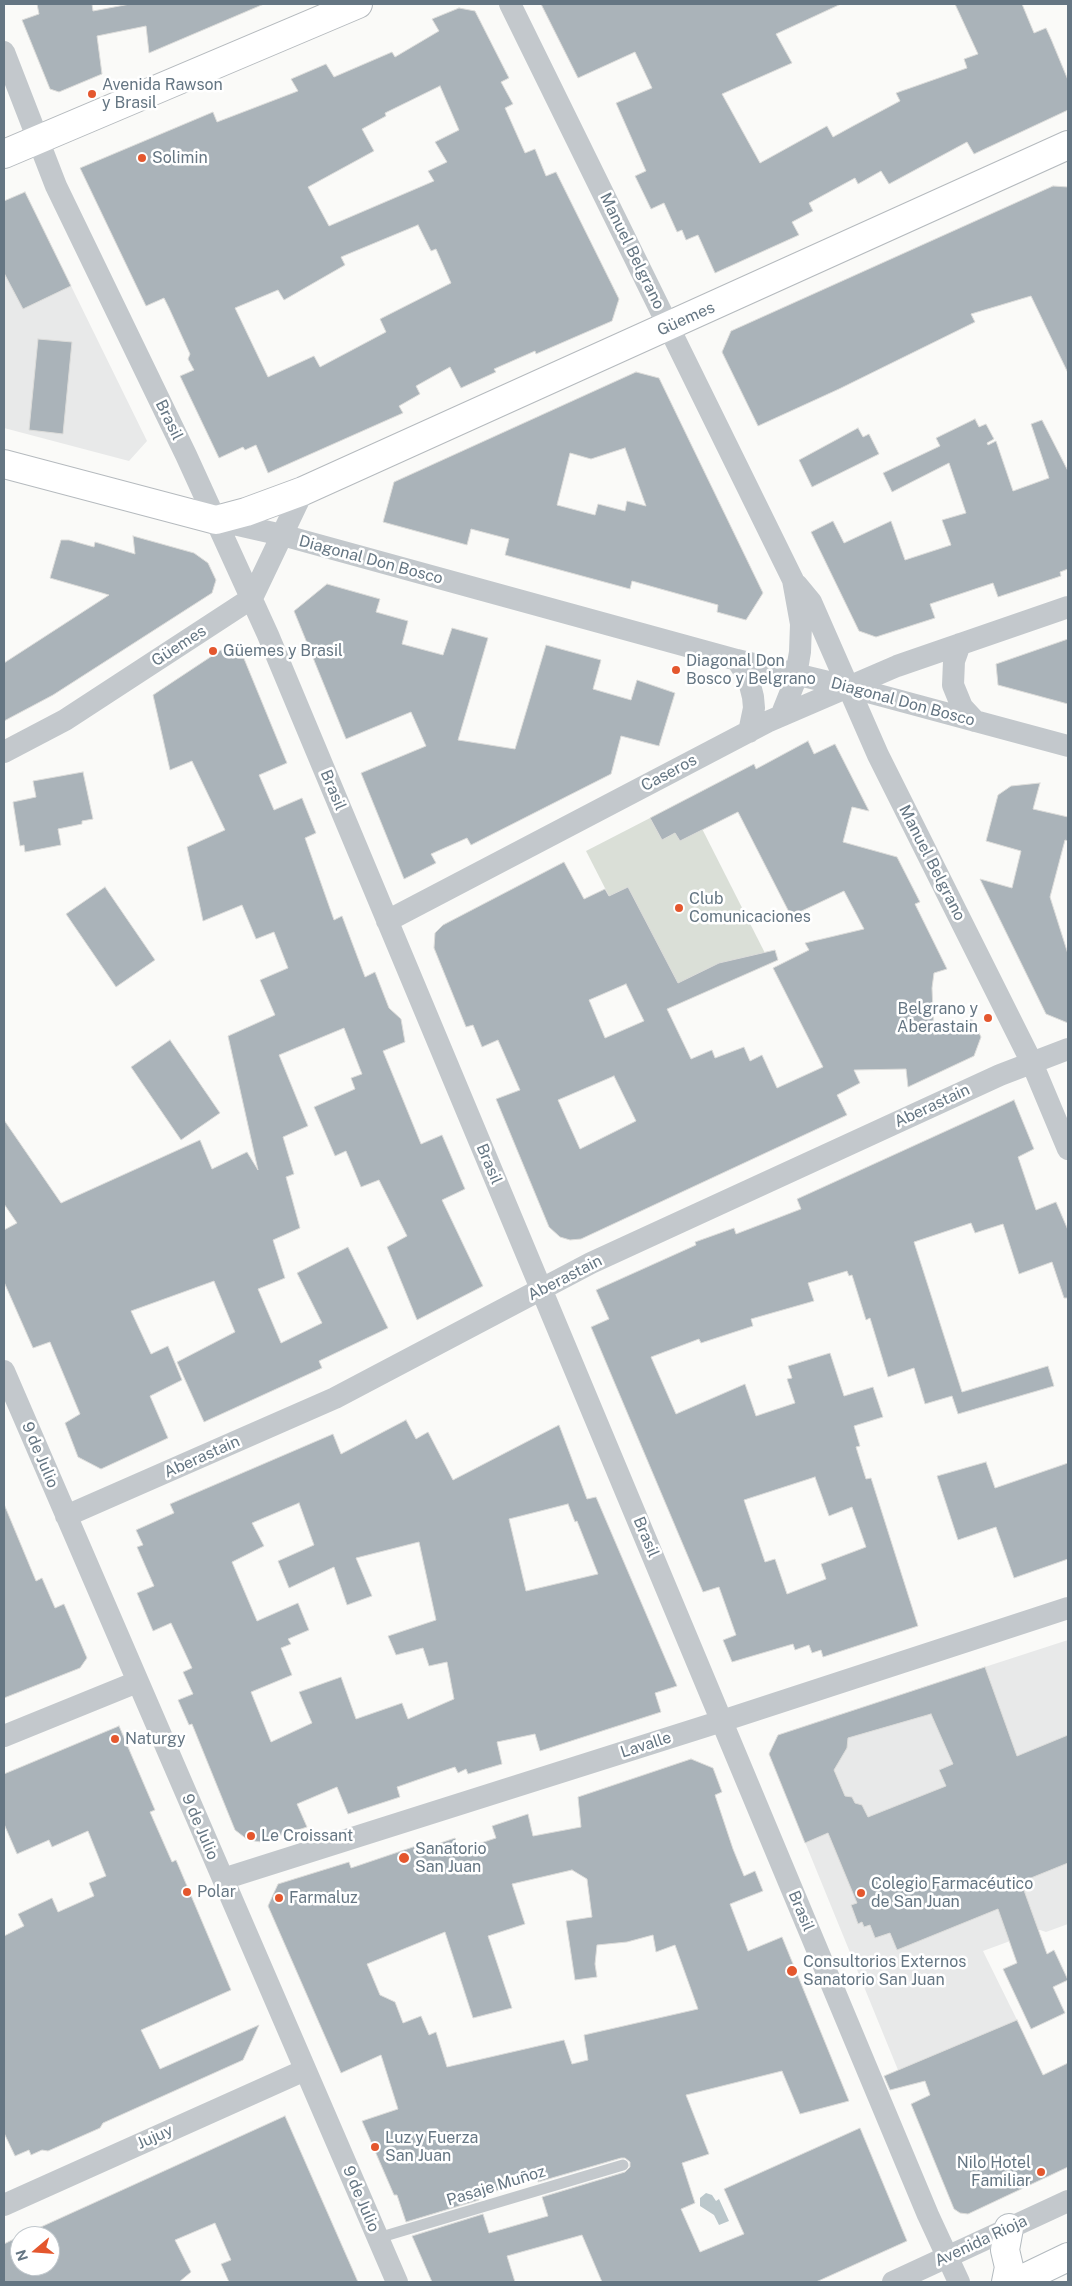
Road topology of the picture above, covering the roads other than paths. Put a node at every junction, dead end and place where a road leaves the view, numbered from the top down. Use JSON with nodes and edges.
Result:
{"nodes":[{"id":1,"x":358,"y":4,"type":"edge"},
{"id":2,"x":510,"y":4,"type":"edge"},
{"id":3,"x":4,"y":52,"type":"edge"},
{"id":4,"x":38,"y":139,"type":"junction"},
{"id":5,"x":1068,"y":145,"type":"edge"},
{"id":6,"x":4,"y":154,"type":"edge"},
{"id":7,"x":670,"y":326,"type":"junction"},
{"id":8,"x":4,"y":464,"type":"edge"},
{"id":9,"x":303,"y":491,"type":"junction"},
{"id":10,"x":216,"y":520,"type":"junction"},
{"id":11,"x":282,"y":535,"type":"junction"},
{"id":12,"x":793,"y":580,"type":"junction"},
{"id":13,"x":252,"y":598,"type":"junction"},
{"id":14,"x":1068,"y":607,"type":"edge"},
{"id":15,"x":960,"y":644,"type":"junction"},
{"id":16,"x":737,"y":660,"type":"junction"},
{"id":17,"x":796,"y":674,"type":"junction"},
{"id":18,"x":849,"y":687,"type":"junction"},
{"id":19,"x":781,"y":716,"type":"junction"},
{"id":20,"x":975,"y":721,"type":"junction"},
{"id":21,"x":749,"y":732,"type":"junction"},
{"id":22,"x":1068,"y":746,"type":"edge"},
{"id":23,"x":4,"y":752,"type":"edge"},
{"id":24,"x":387,"y":921,"type":"junction"},
{"id":25,"x":1068,"y":1050,"type":"edge"},
{"id":26,"x":1032,"y":1063,"type":"junction"},
{"id":27,"x":1068,"y":1149,"type":"edge"},
{"id":28,"x":542,"y":1289,"type":"junction"},
{"id":29,"x":4,"y":1371,"type":"edge"},
{"id":30,"x":66,"y":1516,"type":"junction"},
{"id":31,"x":1068,"y":1608,"type":"edge"},
{"id":32,"x":137,"y":1682,"type":"junction"},
{"id":33,"x":722,"y":1721,"type":"junction"},
{"id":34,"x":4,"y":1736,"type":"edge"},
{"id":35,"x":223,"y":1879,"type":"junction"},
{"id":36,"x":305,"y":2070,"type":"junction"},
{"id":37,"x":622,"y":2165,"type":"dead end"},
{"id":38,"x":1068,"y":2201,"type":"edge"},
{"id":39,"x":4,"y":2205,"type":"edge"},
{"id":40,"x":1009,"y":2228,"type":"junction"},
{"id":41,"x":378,"y":2238,"type":"junction"},
{"id":42,"x":947,"y":2257,"type":"junction"},
{"id":43,"x":1068,"y":2257,"type":"edge"},
{"id":44,"x":1018,"y":2278,"type":"edge"},
{"id":45,"x":397,"y":2282,"type":"edge"},
{"id":46,"x":893,"y":2282,"type":"edge"},
{"id":47,"x":959,"y":2282,"type":"edge"}],
"edges":[{"from":1,"to":4,"type":"main road"},
{"from":2,"to":7,"type":"street","name":"Manuel Belgrano"},
{"from":3,"to":4,"type":"street","name":"Brasil"},
{"from":4,"to":6,"type":"main road"},
{"from":4,"to":10,"type":"street","name":"Brasil"},
{"from":5,"to":7,"type":"main road","name":"Güemes"},
{"from":7,"to":9,"type":"main road","name":"Güemes"},
{"from":7,"to":12,"type":"street","name":"Manuel Belgrano"},
{"from":8,"to":10,"type":"main road","name":"Diagonal Don Bosco"},
{"from":9,"to":10,"type":"main road","name":"Güemes"},
{"from":9,"to":11,"type":"street"},
{"from":10,"to":11,"type":"street","name":"Diagonal Don Bosco"},
{"from":10,"to":13,"type":"street","name":"Brasil"},
{"from":11,"to":13,"type":"street"},
{"from":11,"to":16,"type":"street","name":"Diagonal Don Bosco"},
{"from":12,"to":17,"type":"street","name":"Manuel Belgrano"},
{"from":12,"to":18,"type":"street","name":"Manuel Belgrano"},
{"from":13,"to":23,"type":"street","name":"Güemes"},
{"from":13,"to":24,"type":"street","name":"Brasil"},
{"from":14,"to":15,"type":"street","name":"Caseros"},
{"from":15,"to":18,"type":"street","name":"Caseros"},
{"from":15,"to":20,"type":"street"},
{"from":16,"to":17,"type":"street","name":"Diagonal Don Bosco"},
{"from":16,"to":21,"type":"street"},
{"from":17,"to":18,"type":"street","name":"Diagonal Don Bosco"},
{"from":17,"to":19,"type":"street","name":"Manuel Belgrano"},
{"from":18,"to":19,"type":"street","name":"Caseros"},
{"from":18,"to":20,"type":"street","name":"Diagonal Don Bosco"},
{"from":18,"to":26,"type":"street","name":"Manuel Belgrano"},
{"from":19,"to":21,"type":"street","name":"Caseros"},
{"from":20,"to":22,"type":"street","name":"Diagonal Don Bosco"},
{"from":21,"to":24,"type":"street","name":"Caseros"},
{"from":24,"to":28,"type":"street","name":"Brasil"},
{"from":25,"to":26,"type":"street","name":"Aberastain"},
{"from":26,"to":27,"type":"street","name":"Manuel Belgrano"},
{"from":26,"to":28,"type":"street","name":"Aberastain"},
{"from":28,"to":30,"type":"street","name":"Aberastain"},
{"from":28,"to":33,"type":"street","name":"Brasil"},
{"from":29,"to":30,"type":"street","name":"9 de Julio"},
{"from":30,"to":32,"type":"street","name":"9 de Julio"},
{"from":31,"to":33,"type":"street","name":"Lavalle"},
{"from":32,"to":34,"type":"street"},
{"from":32,"to":35,"type":"street","name":"9 de Julio"},
{"from":33,"to":35,"type":"street","name":"Lavalle"},
{"from":33,"to":42,"type":"street","name":"Brasil"},
{"from":35,"to":36,"type":"street","name":"9 de Julio"},
{"from":36,"to":39,"type":"street","name":"Jujuy"},
{"from":36,"to":41,"type":"street","name":"9 de Julio"},
{"from":37,"to":41,"type":"lane","name":"Pasaje Muñoz"},
{"from":38,"to":40,"type":"street","name":"Avenida Rioja"},
{"from":40,"to":42,"type":"street","name":"Avenida Rioja"},
{"from":40,"to":44,"type":"main road"},
{"from":41,"to":45,"type":"street","name":"9 de Julio"},
{"from":42,"to":46,"type":"street","name":"Avenida Rioja"},
{"from":42,"to":47,"type":"street","name":"Brasil"},
{"from":43,"to":44,"type":"main road"}]}
